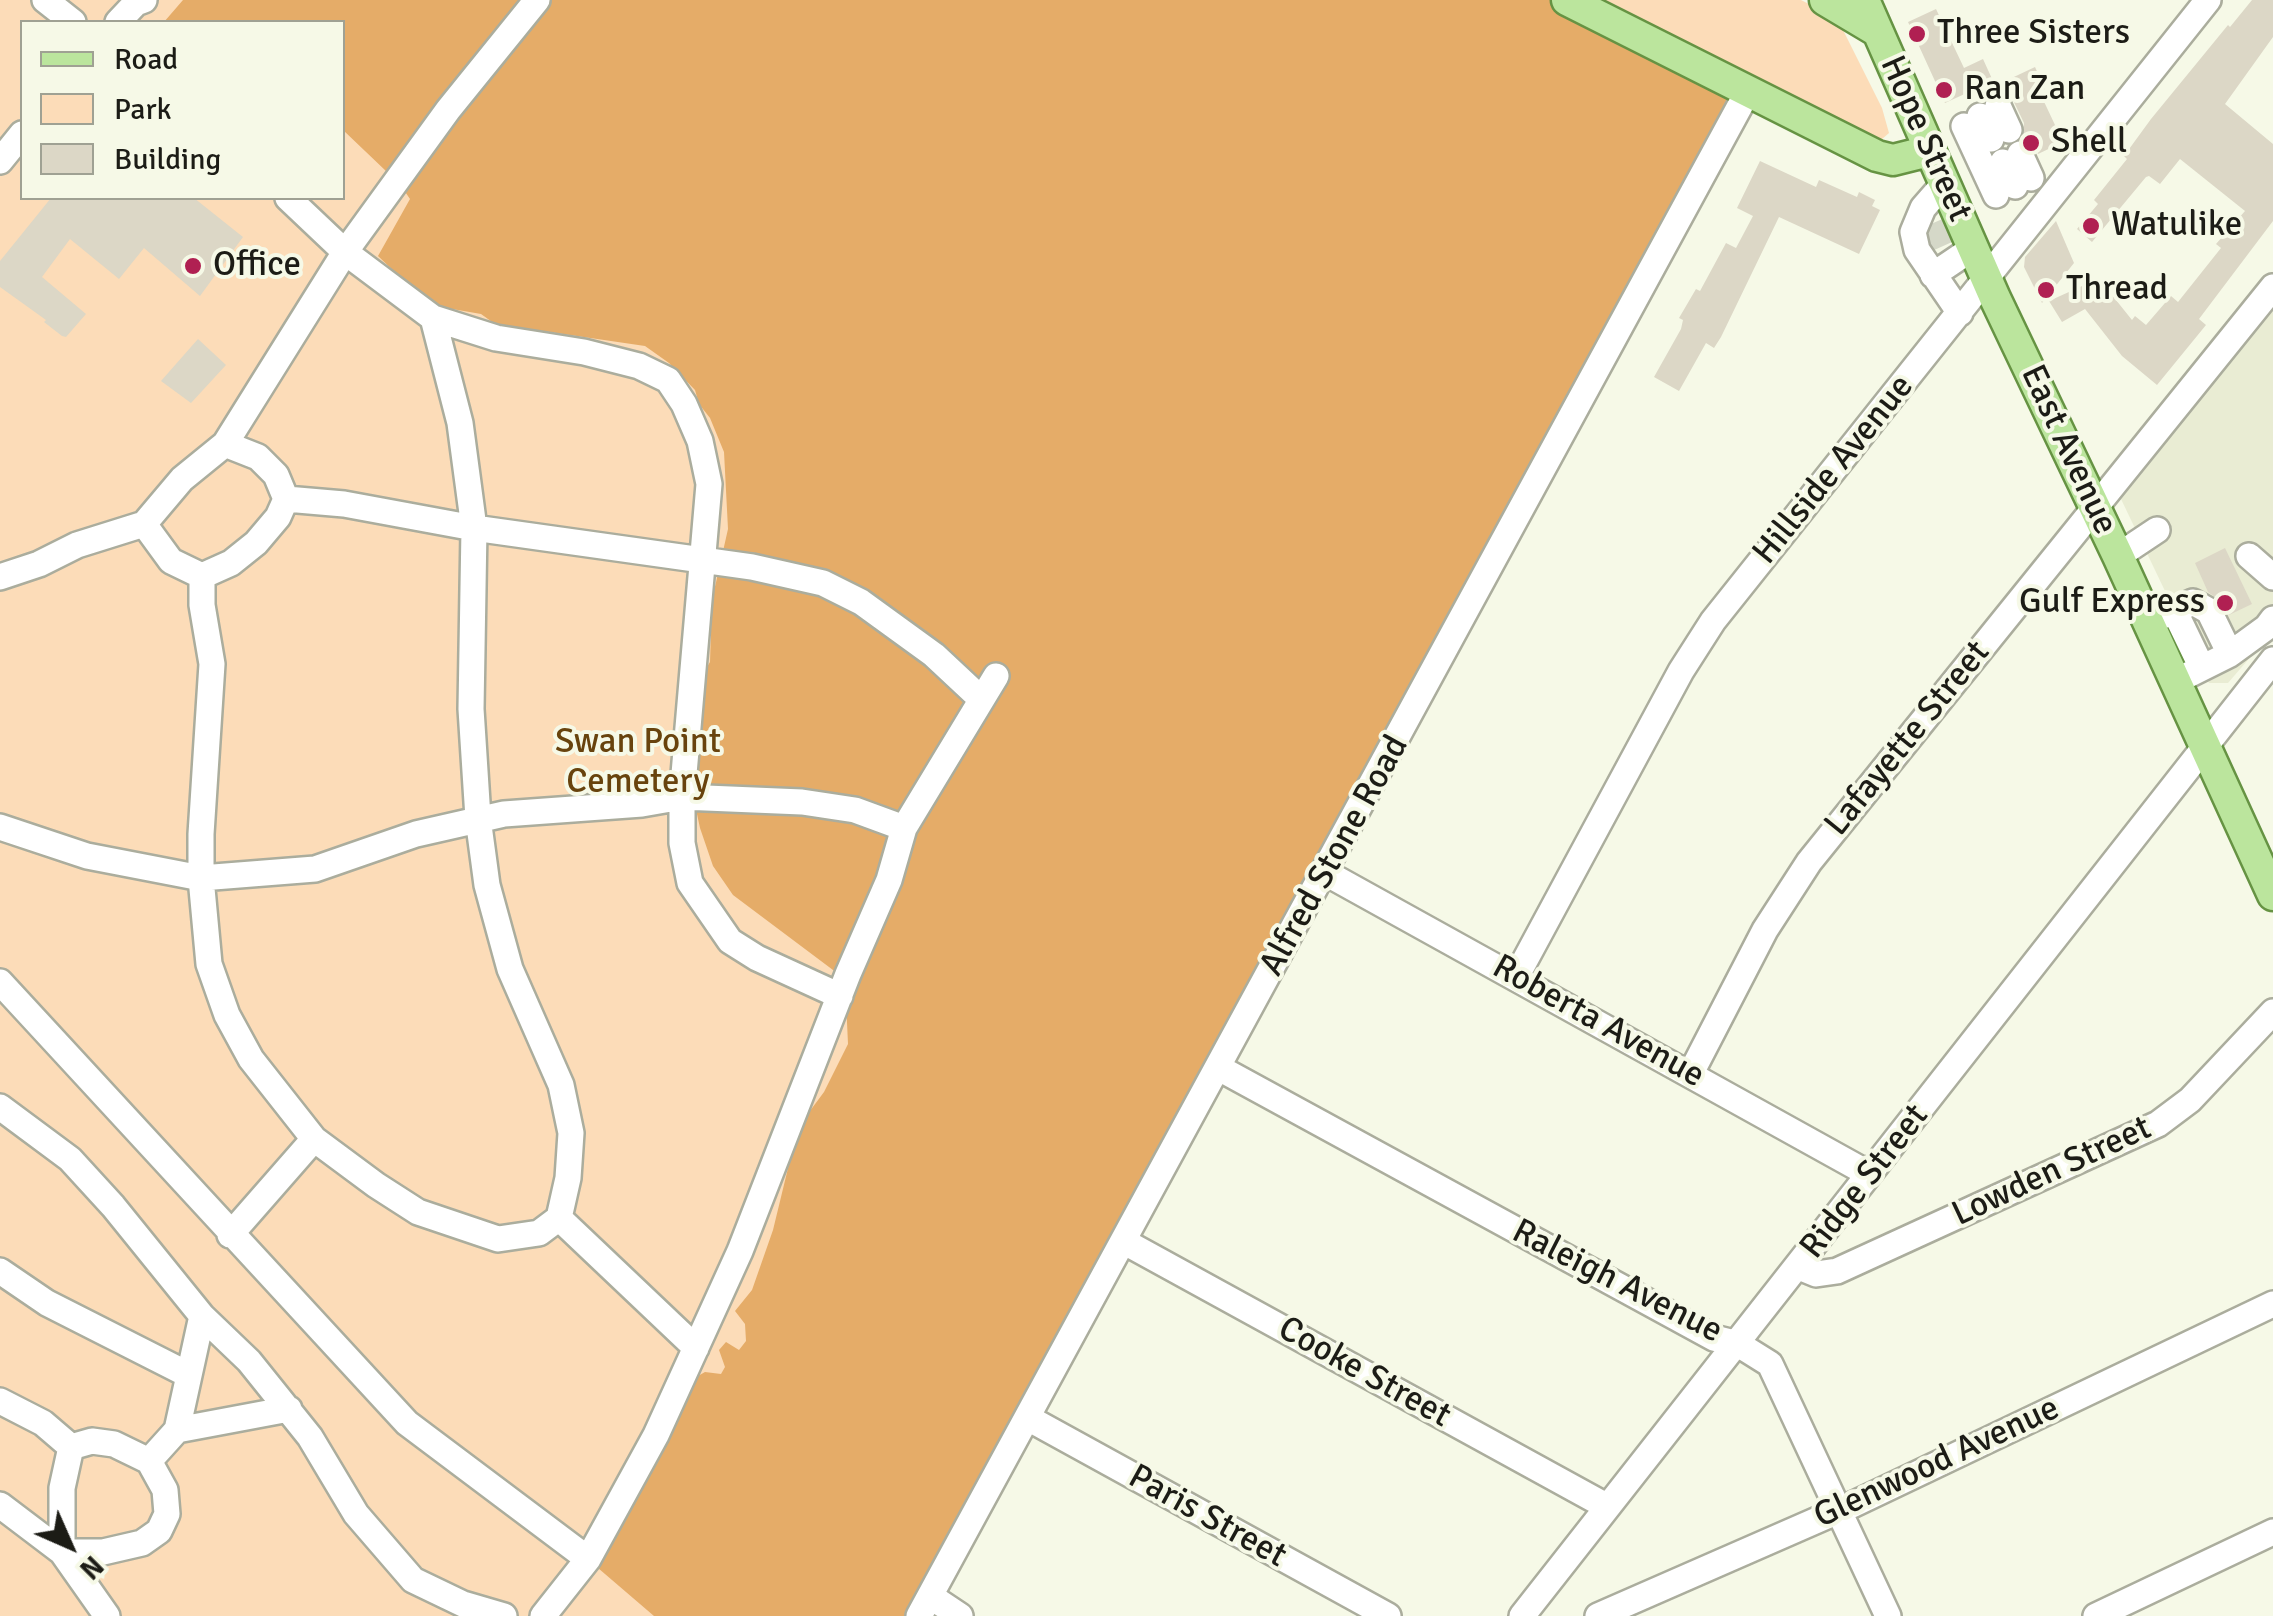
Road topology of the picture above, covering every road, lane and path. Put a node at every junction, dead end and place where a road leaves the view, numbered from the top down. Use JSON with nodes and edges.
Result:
{"nodes":[{"id":1,"x":45,"y":0,"type":"edge"},
{"id":2,"x":537,"y":0,"type":"edge"},
{"id":3,"x":1566,"y":0,"type":"edge"},
{"id":4,"x":1825,"y":0,"type":"edge"},
{"id":5,"x":1864,"y":0,"type":"edge"},
{"id":6,"x":2208,"y":0,"type":"edge"},
{"id":7,"x":71,"y":20,"type":"edge"},
{"id":8,"x":1877,"y":31,"type":"junction"},
{"id":9,"x":1747,"y":93,"type":"junction"},
{"id":10,"x":20,"y":136,"type":"edge"},
{"id":11,"x":1929,"y":151,"type":"junction"},
{"id":12,"x":0,"y":160,"type":"edge"},
{"id":13,"x":1944,"y":184,"type":"junction"},
{"id":14,"x":2014,"y":187,"type":"joint"},
{"id":15,"x":290,"y":200,"type":"edge"},
{"id":16,"x":345,"y":252,"type":"junction"},
{"id":17,"x":1950,"y":260,"type":"junction"},
{"id":18,"x":1987,"y":278,"type":"junction"},
{"id":19,"x":2273,"y":287,"type":"edge"},
{"id":20,"x":1960,"y":313,"type":"junction"},
{"id":21,"x":432,"y":318,"type":"junction"},
{"id":22,"x":225,"y":444,"type":"junction"},
{"id":23,"x":286,"y":500,"type":"junction"},
{"id":24,"x":2094,"y":507,"type":"junction"},
{"id":25,"x":144,"y":524,"type":"junction"},
{"id":26,"x":474,"y":528,"type":"junction"},
{"id":27,"x":2157,"y":530,"type":"dead end"},
{"id":28,"x":2118,"y":556,"type":"junction"},
{"id":29,"x":2248,"y":556,"type":"dead end"},
{"id":30,"x":701,"y":562,"type":"junction"},
{"id":31,"x":202,"y":576,"type":"junction"},
{"id":32,"x":0,"y":577,"type":"edge"},
{"id":33,"x":2273,"y":577,"type":"edge"},
{"id":34,"x":2161,"y":616,"type":"junction"},
{"id":35,"x":2273,"y":618,"type":"edge"},
{"id":36,"x":2273,"y":660,"type":"edge"},
{"id":37,"x":2207,"y":666,"type":"junction"},
{"id":38,"x":996,"y":676,"type":"dead end"},
{"id":39,"x":2250,"y":688,"type":"junction"},
{"id":40,"x":980,"y":698,"type":"junction"},
{"id":41,"x":2204,"y":745,"type":"junction"},
{"id":42,"x":682,"y":798,"type":"junction"},
{"id":43,"x":478,"y":818,"type":"junction"},
{"id":44,"x":0,"y":826,"type":"edge"},
{"id":45,"x":904,"y":828,"type":"junction"},
{"id":46,"x":1326,"y":873,"type":"junction"},
{"id":47,"x":200,"y":878,"type":"junction"},
{"id":48,"x":2273,"y":896,"type":"edge"},
{"id":49,"x":1516,"y":977,"type":"junction"},
{"id":50,"x":0,"y":982,"type":"edge"},
{"id":51,"x":840,"y":996,"type":"junction"},
{"id":52,"x":2273,"y":1012,"type":"edge"},
{"id":53,"x":1219,"y":1068,"type":"junction"},
{"id":54,"x":1690,"y":1073,"type":"junction"},
{"id":55,"x":0,"y":1107,"type":"edge"},
{"id":56,"x":314,"y":1140,"type":"junction"},
{"id":57,"x":1869,"y":1174,"type":"junction"},
{"id":58,"x":559,"y":1218,"type":"junction"},
{"id":59,"x":230,"y":1235,"type":"junction"},
{"id":60,"x":1123,"y":1241,"type":"junction"},
{"id":61,"x":1799,"y":1267,"type":"junction"},
{"id":62,"x":0,"y":1271,"type":"edge"},
{"id":63,"x":2273,"y":1304,"type":"edge"},
{"id":64,"x":202,"y":1316,"type":"junction"},
{"id":65,"x":1738,"y":1344,"type":"junction"},
{"id":66,"x":696,"y":1348,"type":"junction"},
{"id":67,"x":187,"y":1374,"type":"junction"},
{"id":68,"x":0,"y":1401,"type":"edge"},
{"id":69,"x":289,"y":1409,"type":"junction"},
{"id":70,"x":1028,"y":1418,"type":"junction"},
{"id":71,"x":177,"y":1430,"type":"junction"},
{"id":72,"x":71,"y":1447,"type":"junction"},
{"id":73,"x":149,"y":1461,"type":"junction"},
{"id":74,"x":0,"y":1505,"type":"edge"},
{"id":75,"x":1606,"y":1506,"type":"junction"},
{"id":76,"x":1838,"y":1511,"type":"junction"},
{"id":77,"x":2273,"y":1532,"type":"edge"},
{"id":78,"x":62,"y":1552,"type":"junction"},
{"id":79,"x":588,"y":1559,"type":"junction"},
{"id":80,"x":925,"y":1606,"type":"edge"},
{"id":81,"x":104,"y":1615,"type":"edge"},
{"id":82,"x":504,"y":1616,"type":"edge"},
{"id":83,"x":543,"y":1616,"type":"edge"},
{"id":84,"x":960,"y":1616,"type":"edge"},
{"id":85,"x":1388,"y":1616,"type":"edge"},
{"id":86,"x":1522,"y":1616,"type":"edge"},
{"id":87,"x":1598,"y":1616,"type":"edge"},
{"id":88,"x":1888,"y":1616,"type":"edge"},
{"id":89,"x":2096,"y":1616,"type":"edge"}],
"edges":[{"from":1,"to":7,"type":"street"},
{"from":2,"to":16,"type":"street"},
{"from":3,"to":9,"type":"main road"},
{"from":4,"to":8,"type":"main road"},
{"from":5,"to":8,"type":"main road","name":"Hope Street"},
{"from":6,"to":18,"type":"street","name":"Hillside Avenue"},
{"from":8,"to":11,"type":"main road","name":"Hope Street"},
{"from":9,"to":11,"type":"main road"},
{"from":9,"to":46,"type":"street","name":"Alfred Stone Road"},
{"from":10,"to":12,"type":"street"},
{"from":11,"to":13,"type":"main road","name":"Hope Street"},
{"from":13,"to":17,"type":"main road","name":"Hope Street"},
{"from":13,"to":17,"type":"street"},
{"from":14,"to":14,"type":"street"},
{"from":15,"to":16,"type":"street"},
{"from":16,"to":21,"type":"street"},
{"from":16,"to":22,"type":"street"},
{"from":17,"to":18,"type":"main road","name":"Hope Street"},
{"from":17,"to":20,"type":"street"},
{"from":18,"to":20,"type":"street","name":"Hillside Avenue"},
{"from":18,"to":24,"type":"main road","name":"East Avenue"},
{"from":19,"to":24,"type":"street","name":"Lafayette Street"},
{"from":20,"to":49,"type":"street","name":"Hillside Avenue"},
{"from":21,"to":26,"type":"street"},
{"from":21,"to":30,"type":"street"},
{"from":22,"to":23,"type":"street"},
{"from":22,"to":25,"type":"street"},
{"from":23,"to":26,"type":"street"},
{"from":23,"to":31,"type":"street"},
{"from":24,"to":28,"type":"main road","name":"East Avenue"},
{"from":24,"to":54,"type":"street","name":"Lafayette Street"},
{"from":25,"to":31,"type":"street"},
{"from":25,"to":32,"type":"street"},
{"from":26,"to":30,"type":"street"},
{"from":26,"to":43,"type":"street"},
{"from":27,"to":28,"type":"street"},
{"from":28,"to":34,"type":"main road","name":"East Avenue"},
{"from":29,"to":33,"type":"street"},
{"from":30,"to":40,"type":"street"},
{"from":30,"to":42,"type":"street"},
{"from":31,"to":47,"type":"street"},
{"from":34,"to":37,"type":"main road","name":"East Avenue"},
{"from":34,"to":37,"type":"street"},
{"from":35,"to":37,"type":"street"},
{"from":36,"to":39,"type":"street","name":"Ridge Street"},
{"from":37,"to":39,"type":"street"},
{"from":37,"to":41,"type":"main road","name":"East Avenue"},
{"from":38,"to":40,"type":"street"},
{"from":39,"to":41,"type":"street","name":"Ridge Street"},
{"from":40,"to":45,"type":"street"},
{"from":41,"to":48,"type":"main road","name":"East Avenue"},
{"from":41,"to":57,"type":"street","name":"Ridge Street"},
{"from":42,"to":43,"type":"street"},
{"from":42,"to":45,"type":"street"},
{"from":42,"to":51,"type":"street"},
{"from":43,"to":47,"type":"street"},
{"from":43,"to":58,"type":"street"},
{"from":44,"to":47,"type":"street"},
{"from":45,"to":51,"type":"street"},
{"from":46,"to":49,"type":"street","name":"Roberta Avenue"},
{"from":46,"to":53,"type":"street","name":"Alfred Stone Road"},
{"from":47,"to":56,"type":"street"},
{"from":49,"to":54,"type":"street","name":"Roberta Avenue"},
{"from":50,"to":59,"type":"street"},
{"from":51,"to":66,"type":"street"},
{"from":52,"to":61,"type":"street","name":"Lowden Street"},
{"from":53,"to":60,"type":"street","name":"Alfred Stone Road"},
{"from":53,"to":65,"type":"street","name":"Raleigh Avenue"},
{"from":54,"to":57,"type":"street","name":"Roberta Avenue"},
{"from":55,"to":64,"type":"street"},
{"from":56,"to":58,"type":"street"},
{"from":56,"to":59,"type":"street"},
{"from":57,"to":61,"type":"street","name":"Ridge Street"},
{"from":58,"to":66,"type":"street"},
{"from":59,"to":79,"type":"street"},
{"from":60,"to":70,"type":"street","name":"Alfred Stone Road"},
{"from":60,"to":75,"type":"street","name":"Cooke Street"},
{"from":61,"to":65,"type":"street","name":"Ridge Street"},
{"from":62,"to":67,"type":"street"},
{"from":63,"to":76,"type":"street","name":"Glenwood Avenue"},
{"from":64,"to":67,"type":"street"},
{"from":64,"to":69,"type":"street"},
{"from":65,"to":75,"type":"street","name":"Ridge Street"},
{"from":65,"to":76,"type":"street","name":"Raleigh Avenue"},
{"from":66,"to":79,"type":"street"},
{"from":67,"to":71,"type":"street"},
{"from":68,"to":72,"type":"street"},
{"from":69,"to":71,"type":"street"},
{"from":69,"to":82,"type":"street"},
{"from":70,"to":80,"type":"street","name":"Alfred Stone Road"},
{"from":70,"to":85,"type":"street","name":"Paris Street"},
{"from":71,"to":73,"type":"street"},
{"from":72,"to":73,"type":"street"},
{"from":72,"to":78,"type":"street"},
{"from":73,"to":78,"type":"street"},
{"from":74,"to":78,"type":"street"},
{"from":75,"to":86,"type":"street","name":"Ridge Street"},
{"from":76,"to":87,"type":"street","name":"Glenwood Avenue"},
{"from":76,"to":88,"type":"street","name":"Raleigh Avenue"},
{"from":77,"to":89,"type":"street"},
{"from":78,"to":81,"type":"street"},
{"from":79,"to":83,"type":"street"},
{"from":80,"to":84,"type":"street"}]}
